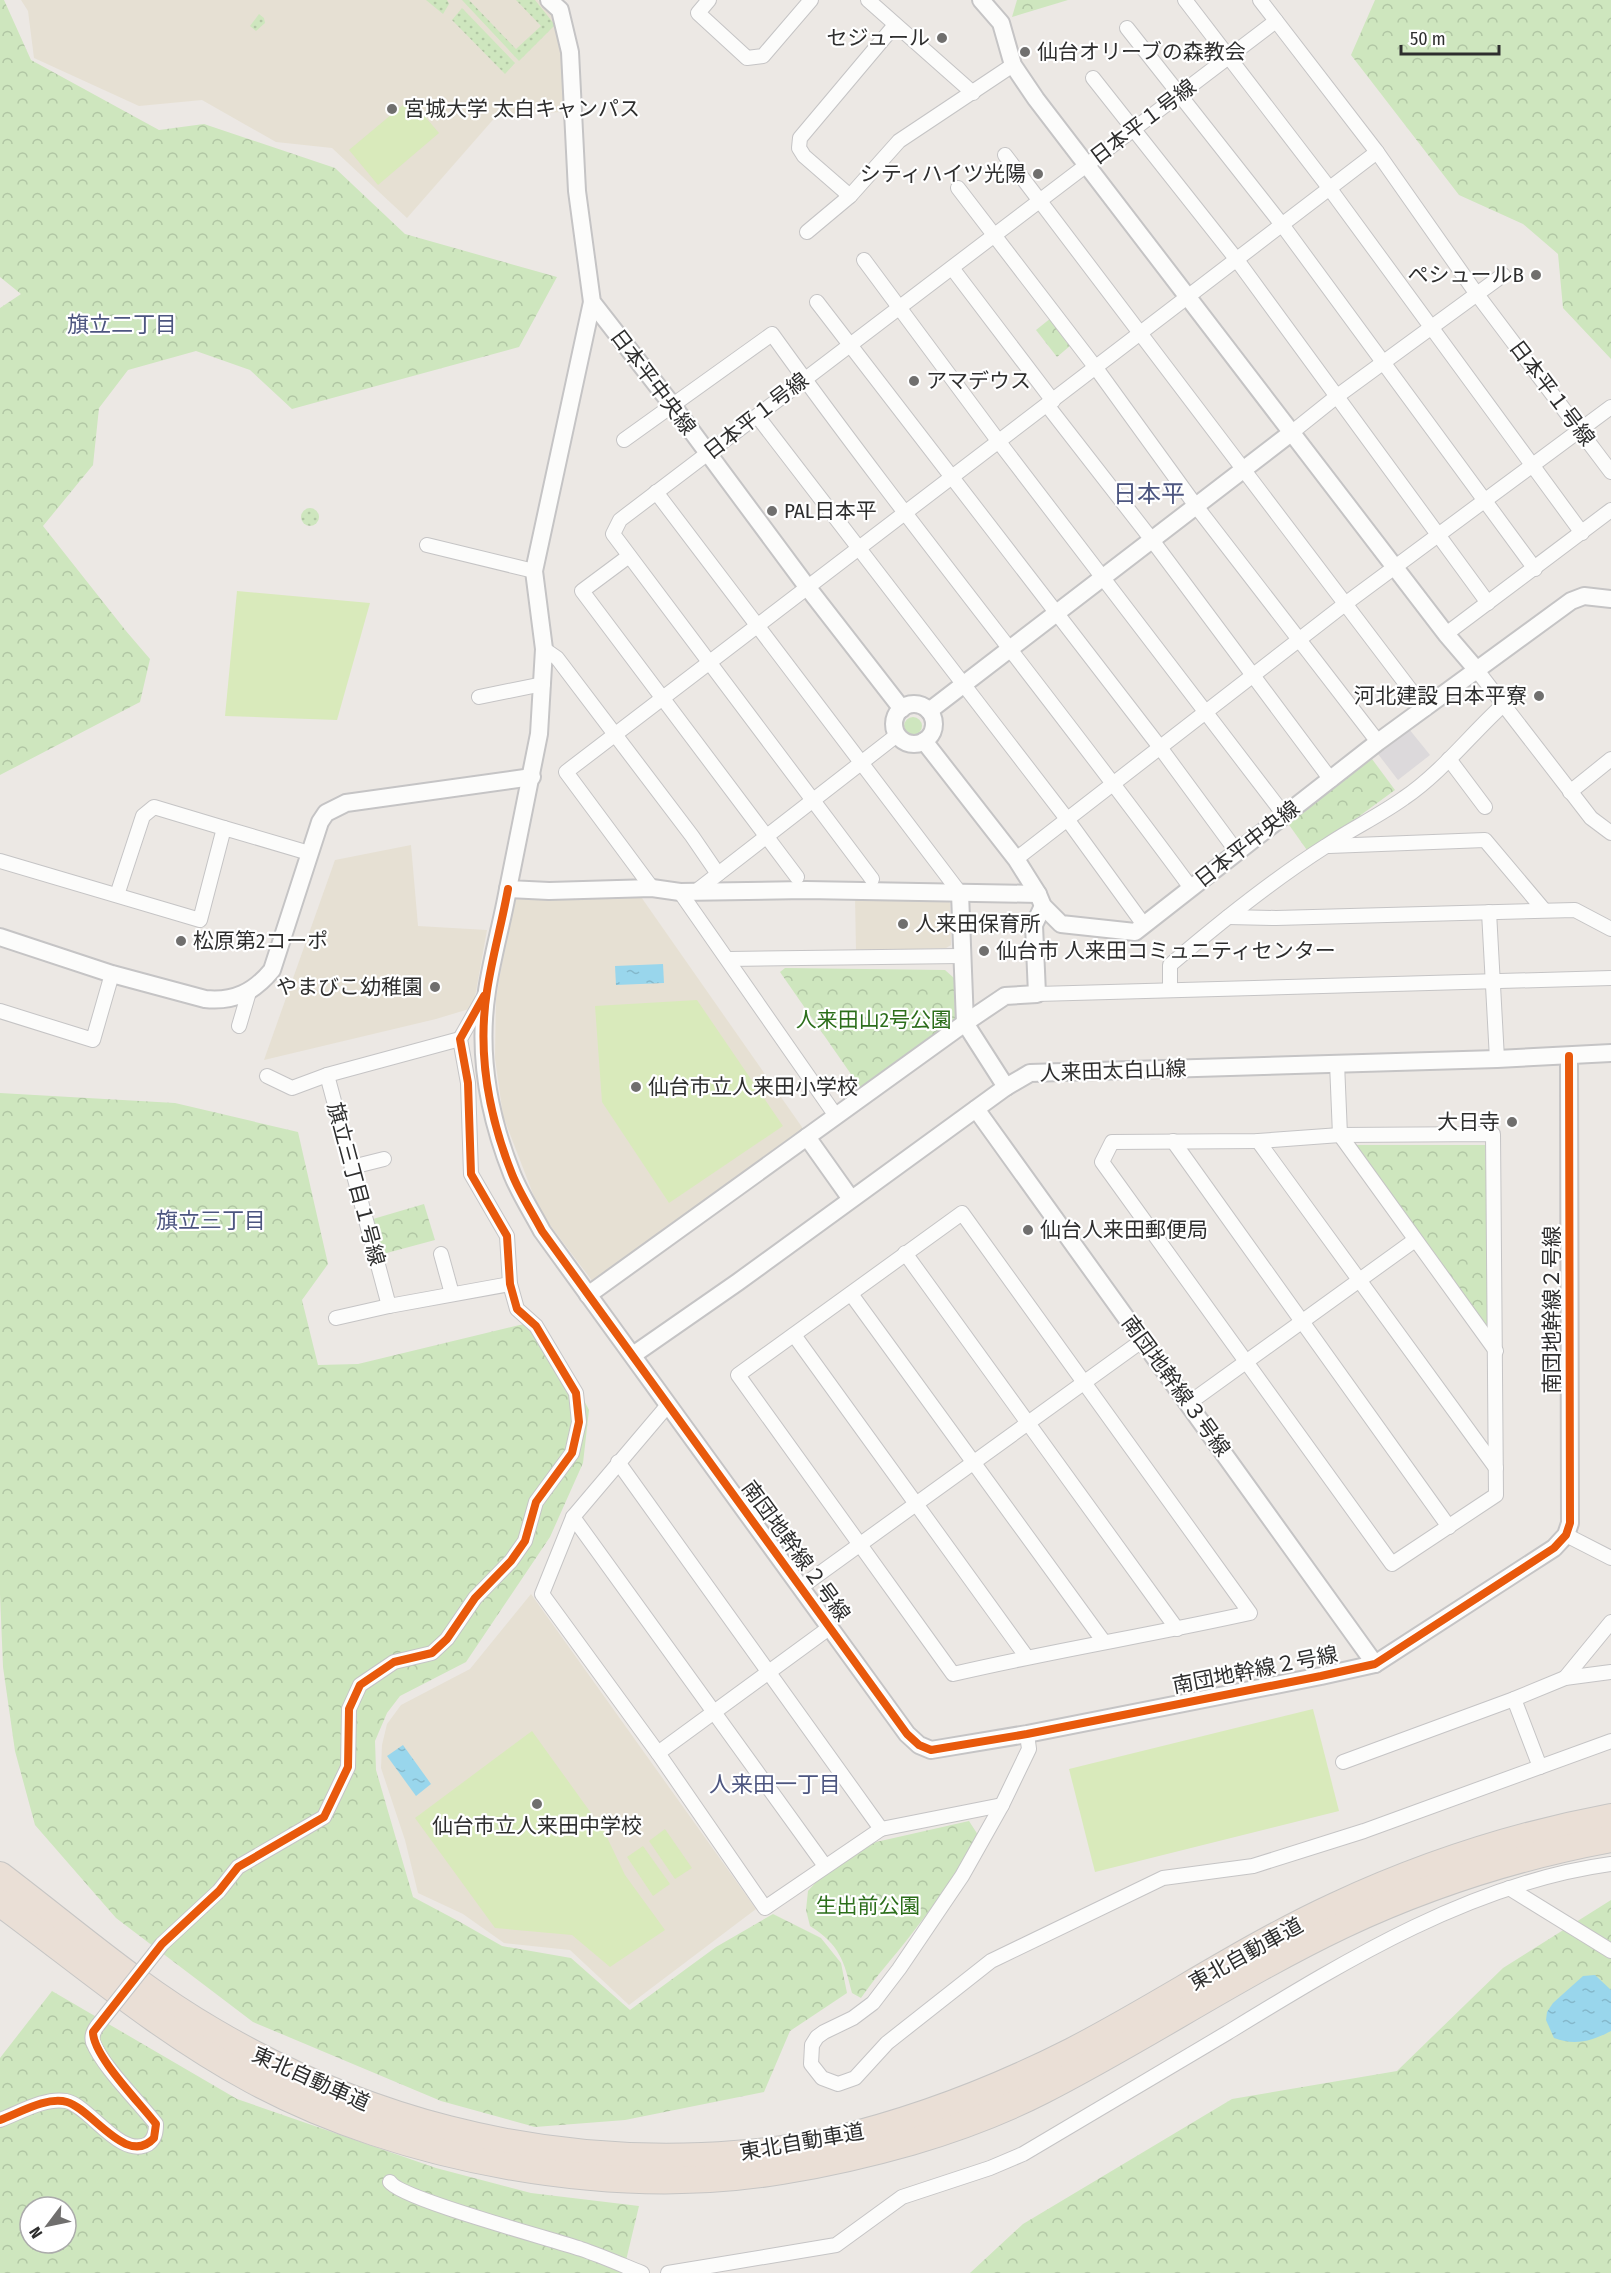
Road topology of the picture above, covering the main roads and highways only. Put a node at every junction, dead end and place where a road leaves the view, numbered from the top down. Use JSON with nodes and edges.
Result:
{"nodes":[{"id":1,"x":1611,"y":1817,"type":"edge"},
{"id":2,"x":1611,"y":1839,"type":"edge"},
{"id":3,"x":0,"y":1875,"type":"edge"},
{"id":4,"x":0,"y":1903,"type":"edge"}],
"edges":[{"from":1,"to":3,"type":"highway","name":"東北自動車道"},
{"from":2,"to":4,"type":"highway","name":"東北自動車道"}]}
